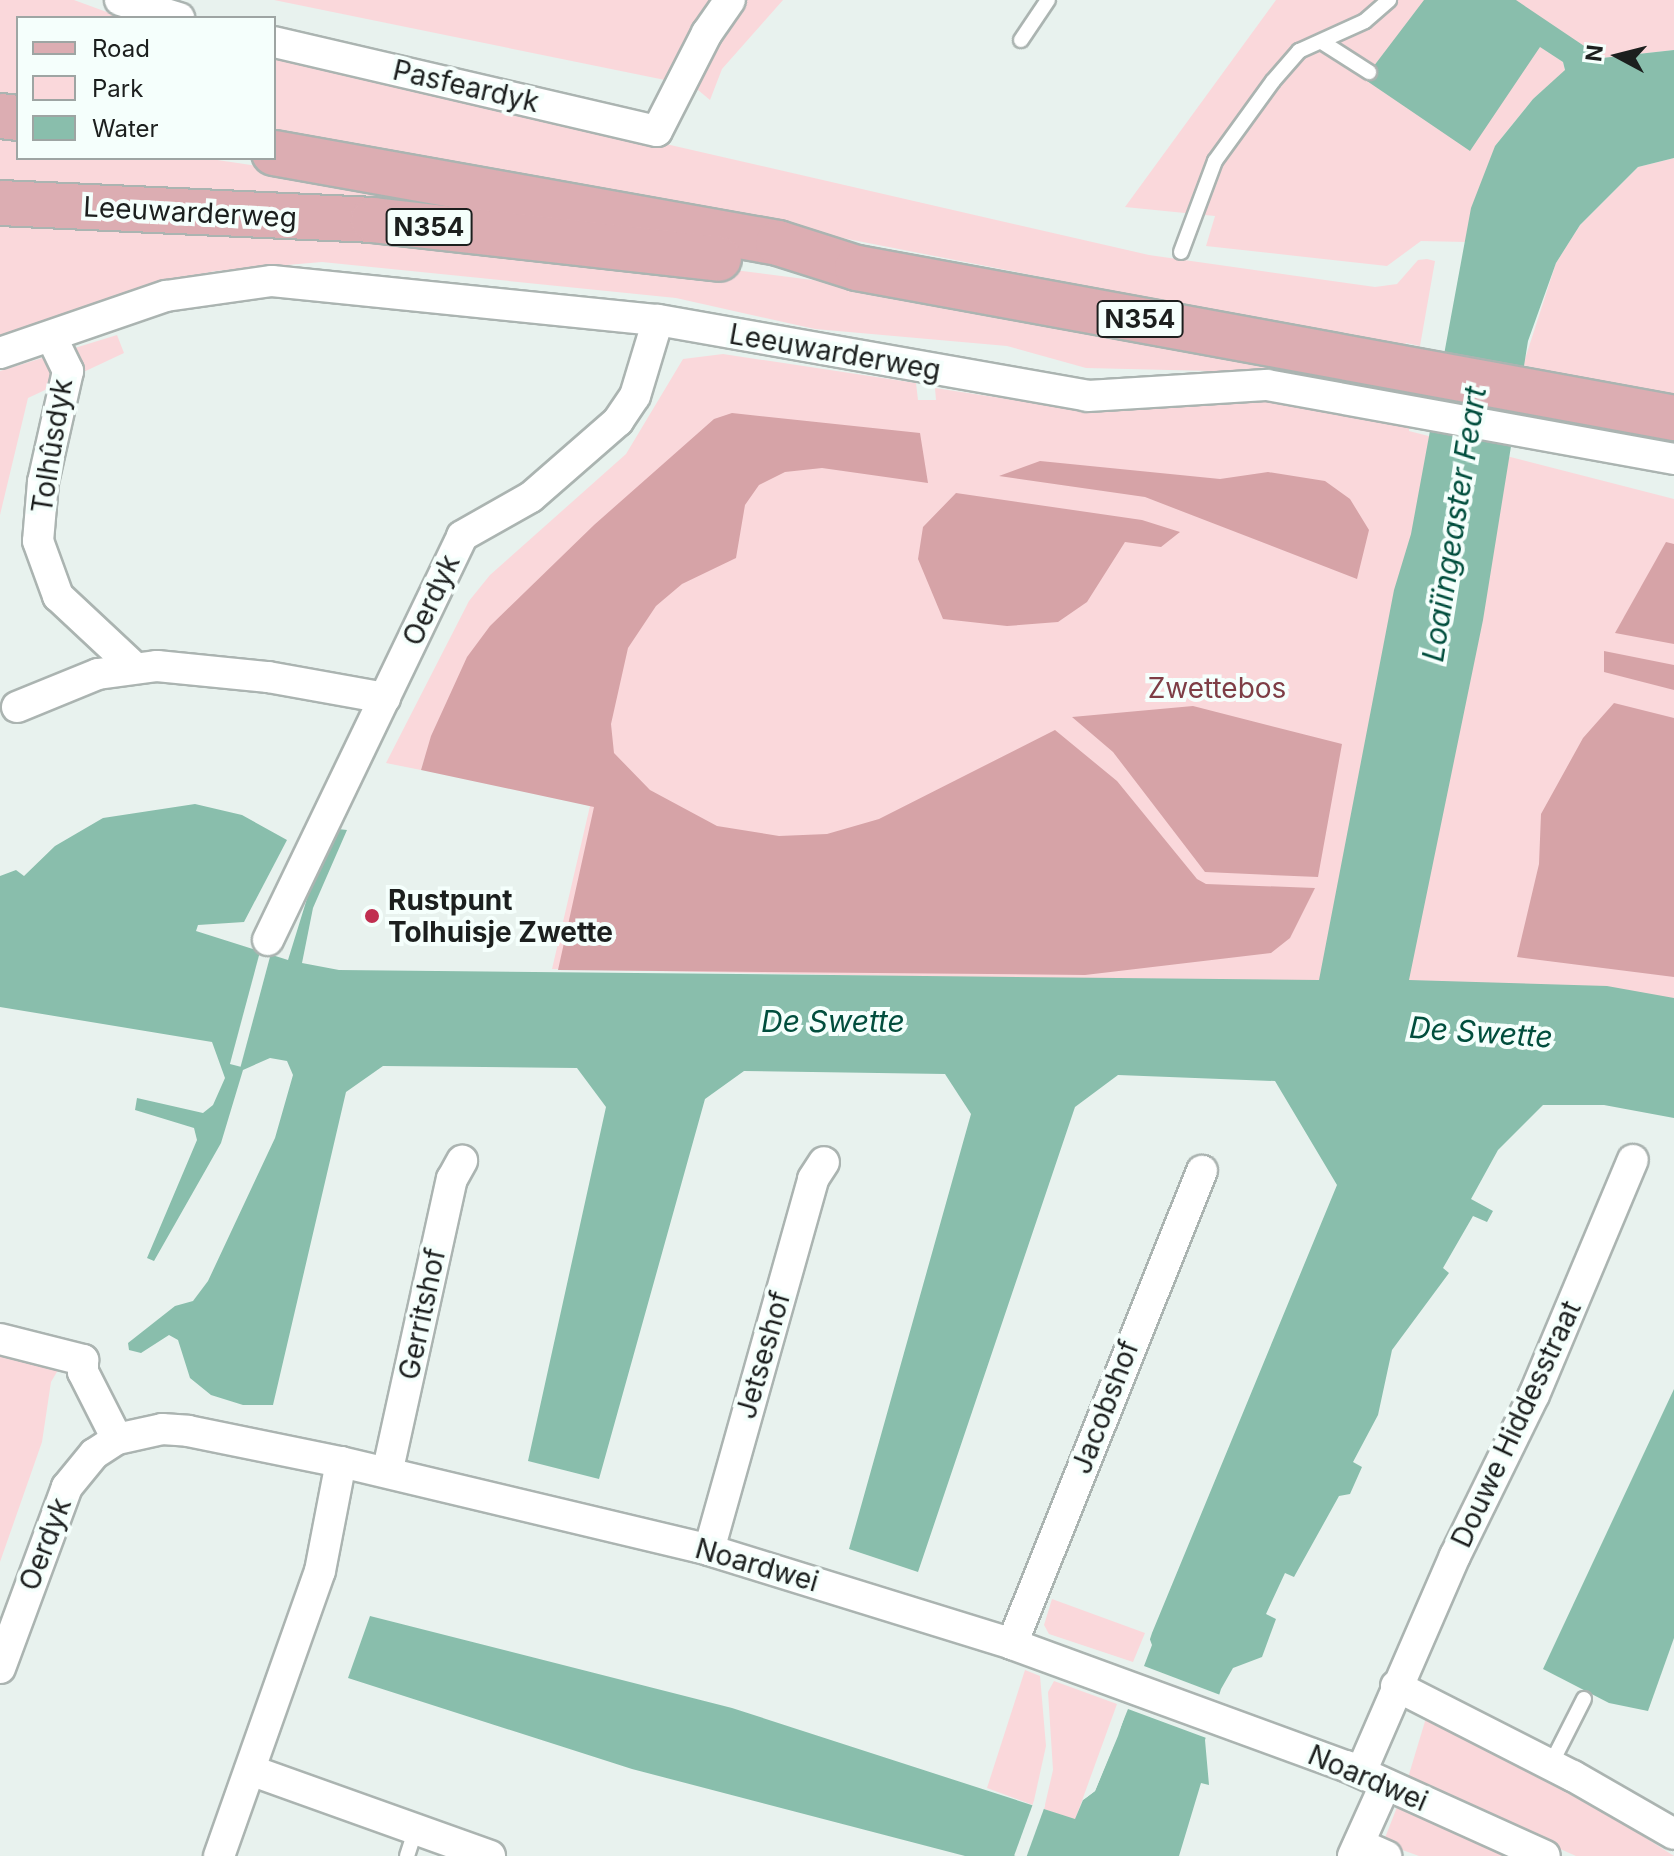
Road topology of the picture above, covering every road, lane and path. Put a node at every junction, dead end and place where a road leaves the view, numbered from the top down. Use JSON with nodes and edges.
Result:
{"nodes":[{"id":1,"x":120,"y":0,"type":"edge"},
{"id":2,"x":730,"y":0,"type":"edge"},
{"id":3,"x":1048,"y":0,"type":"edge"},
{"id":4,"x":1389,"y":0,"type":"edge"},
{"id":5,"x":172,"y":16,"type":"edge"},
{"id":6,"x":1021,"y":40,"type":"dead end"},
{"id":7,"x":276,"y":42,"type":"edge"},
{"id":8,"x":1322,"y":42,"type":"junction"},
{"id":9,"x":1369,"y":72,"type":"dead end"},
{"id":10,"x":276,"y":153,"type":"edge"},
{"id":11,"x":0,"y":203,"type":"edge"},
{"id":12,"x":1181,"y":252,"type":"dead end"},
{"id":13,"x":857,"y":268,"type":"junction"},
{"id":14,"x":658,"y":320,"type":"junction"},
{"id":15,"x":51,"y":336,"type":"junction"},
{"id":16,"x":0,"y":353,"type":"edge"},
{"id":17,"x":1419,"y":390,"type":"junction"},
{"id":18,"x":1532,"y":411,"type":"junction"},
{"id":19,"x":1674,"y":418,"type":"edge"},
{"id":20,"x":1674,"y":459,"type":"edge"},
{"id":21,"x":134,"y":667,"type":"junction"},
{"id":22,"x":385,"y":698,"type":"junction"},
{"id":23,"x":17,"y":707,"type":"dead end"},
{"id":24,"x":268,"y":940,"type":"dead end"},
{"id":25,"x":1633,"y":1160,"type":"dead end"},
{"id":26,"x":462,"y":1161,"type":"dead end"},
{"id":27,"x":824,"y":1162,"type":"dead end"},
{"id":28,"x":1202,"y":1171,"type":"dead end"},
{"id":29,"x":0,"y":1339,"type":"edge"},
{"id":30,"x":117,"y":1439,"type":"junction"},
{"id":31,"x":341,"y":1462,"type":"junction"},
{"id":32,"x":388,"y":1469,"type":"junction"},
{"id":33,"x":709,"y":1550,"type":"junction"},
{"id":34,"x":1012,"y":1644,"type":"junction"},
{"id":35,"x":0,"y":1668,"type":"edge"},
{"id":36,"x":1396,"y":1686,"type":"junction"},
{"id":37,"x":1584,"y":1699,"type":"dead end"},
{"id":38,"x":1551,"y":1764,"type":"junction"},
{"id":39,"x":250,"y":1770,"type":"junction"},
{"id":40,"x":1373,"y":1778,"type":"junction"},
{"id":41,"x":1674,"y":1834,"type":"edge"},
{"id":42,"x":412,"y":1843,"type":"edge"},
{"id":43,"x":1366,"y":1852,"type":"edge"},
{"id":44,"x":219,"y":1856,"type":"edge"},
{"id":45,"x":490,"y":1856,"type":"edge"},
{"id":46,"x":1545,"y":1856,"type":"edge"}],
"edges":[{"from":1,"to":5,"type":"street"},
{"from":2,"to":7,"type":"street","name":"Pasfeardyk"},
{"from":3,"to":6,"type":"lane"},
{"from":4,"to":8,"type":"lane"},
{"from":8,"to":9,"type":"lane"},
{"from":8,"to":12,"type":"lane"},
{"from":10,"to":13,"type":"main road","name":"Leeuwarderweg","number":"N354"},
{"from":11,"to":13,"type":"main road","name":"Leeuwarderweg","number":"N354"},
{"from":13,"to":17,"type":"main road","name":"Leeuwarderweg","number":"N354"},
{"from":14,"to":15,"type":"street","name":"Leeuwarderweg"},
{"from":14,"to":17,"type":"street","name":"Leeuwarderweg"},
{"from":14,"to":22,"type":"street","name":"Oerdyk"},
{"from":15,"to":16,"type":"street","name":"Leeuwarderweg"},
{"from":15,"to":21,"type":"street","name":"Tolhûsdyk"},
{"from":17,"to":18,"type":"main road","name":"Leeuwarderweg","number":"N354"},
{"from":18,"to":19,"type":"main road","name":"Leeuwarderweg","number":"N354"},
{"from":18,"to":20,"type":"street","name":"Leeuwarderweg"},
{"from":21,"to":22,"type":"street"},
{"from":21,"to":23,"type":"street"},
{"from":22,"to":24,"type":"street","name":"Oerdyk"},
{"from":25,"to":36,"type":"street","name":"Douwe Hiddesstraat"},
{"from":26,"to":32,"type":"street","name":"Gerritshof"},
{"from":27,"to":33,"type":"street","name":"Jetseshof"},
{"from":28,"to":34,"type":"street","name":"Jacobshof"},
{"from":29,"to":30,"type":"street"},
{"from":30,"to":31,"type":"street","name":"Oerdyk"},
{"from":30,"to":35,"type":"street","name":"Oerdyk"},
{"from":31,"to":32,"type":"street","name":"Noardwei"},
{"from":31,"to":39,"type":"street"},
{"from":32,"to":33,"type":"street","name":"Noardwei"},
{"from":33,"to":34,"type":"street","name":"Noardwei"},
{"from":34,"to":40,"type":"street","name":"Noardwei"},
{"from":36,"to":38,"type":"street"},
{"from":36,"to":40,"type":"street","name":"Douwe Hiddesstraat"},
{"from":37,"to":38,"type":"lane"},
{"from":38,"to":41,"type":"street"},
{"from":39,"to":42,"type":"street"},
{"from":39,"to":44,"type":"street"},
{"from":40,"to":43,"type":"street","name":"Douwe Hiddesstraat"},
{"from":40,"to":46,"type":"street","name":"Noardwei"},
{"from":42,"to":45,"type":"street"}]}
